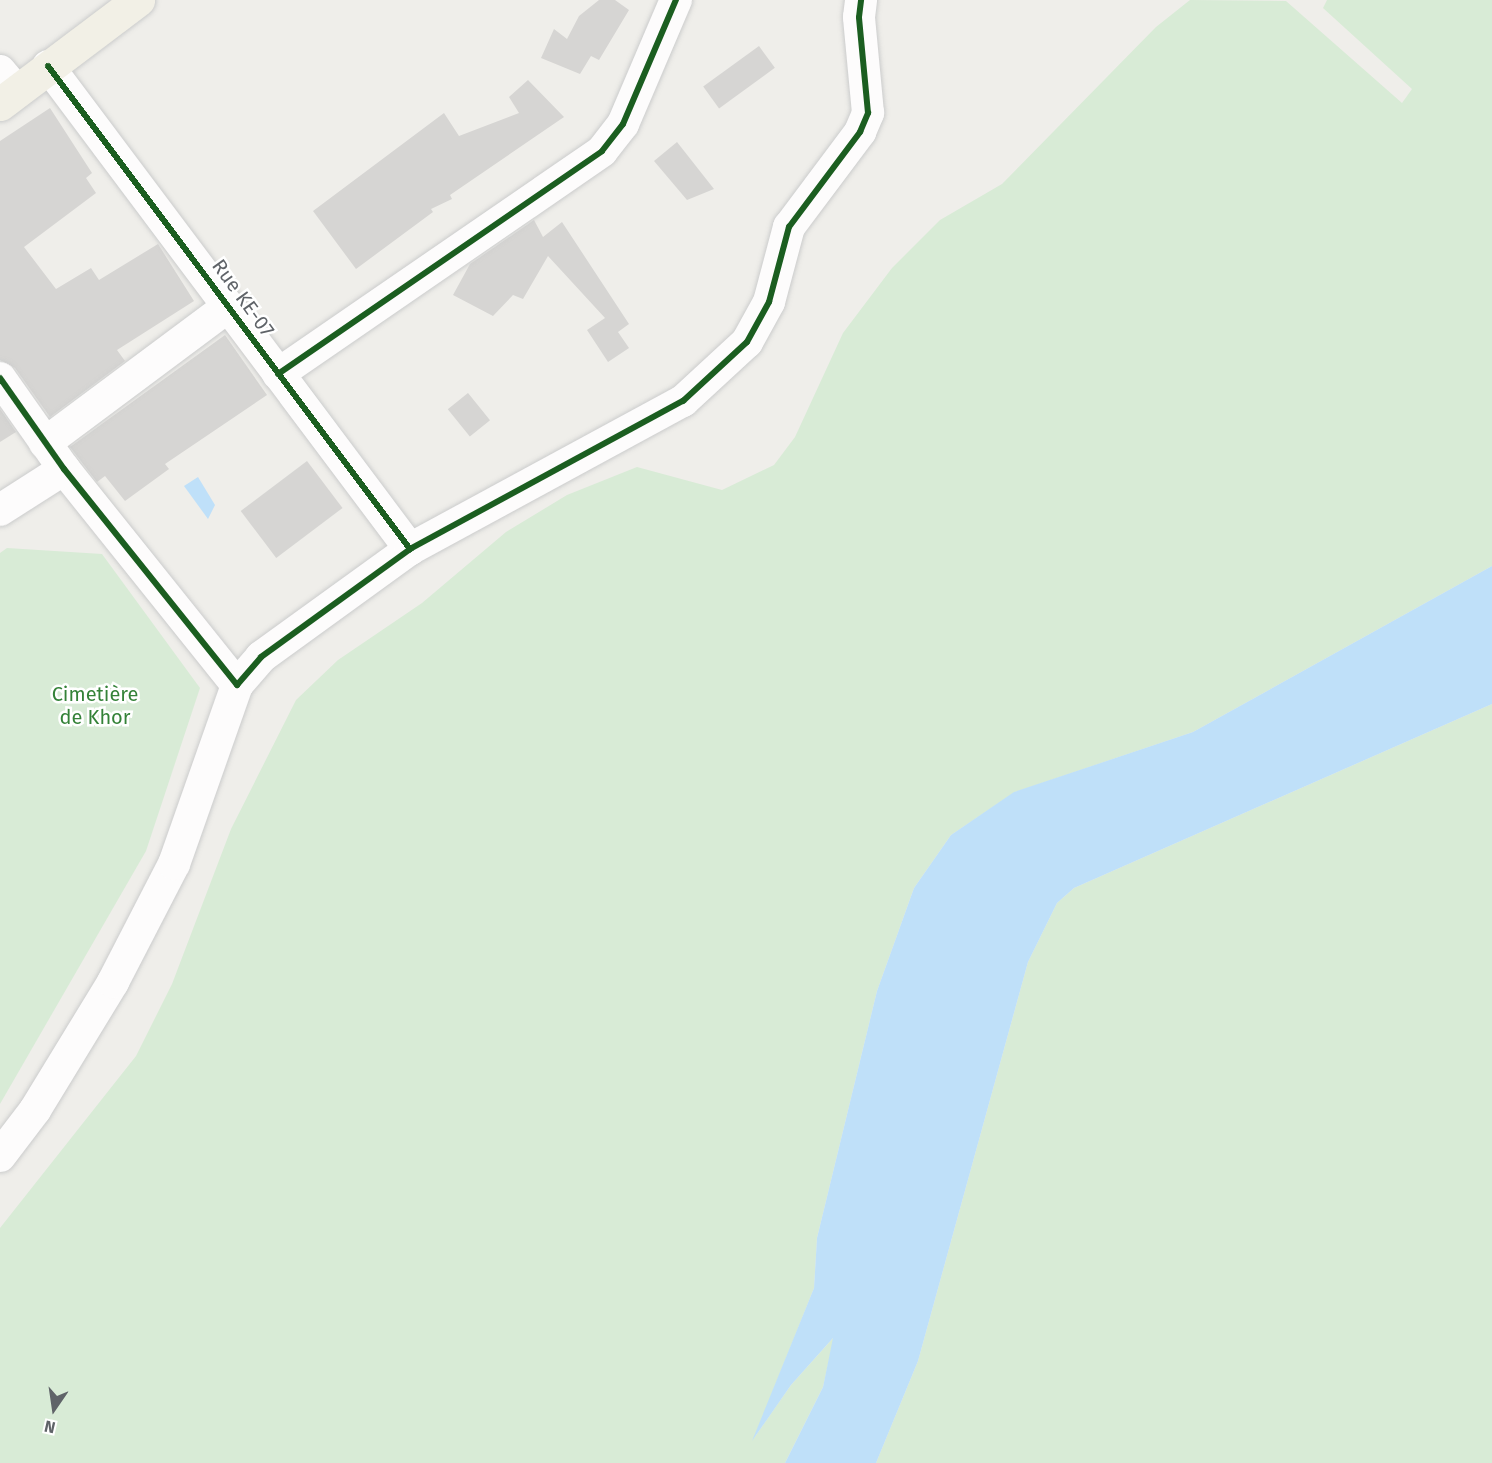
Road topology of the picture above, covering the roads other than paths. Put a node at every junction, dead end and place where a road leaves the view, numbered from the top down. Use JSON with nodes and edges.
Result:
{"nodes":[{"id":1,"x":138,"y":0,"type":"edge"},
{"id":2,"x":861,"y":0,"type":"edge"},
{"id":3,"x":667,"y":5,"type":"edge"},
{"id":4,"x":48,"y":66,"type":"junction"},
{"id":5,"x":6,"y":89,"type":"edge"},
{"id":6,"x":229,"y":306,"type":"junction"},
{"id":7,"x":278,"y":374,"type":"junction"},
{"id":8,"x":0,"y":378,"type":"edge"},
{"id":9,"x":45,"y":443,"type":"junction"},
{"id":10,"x":64,"y":469,"type":"junction"},
{"id":11,"x":0,"y":510,"type":"edge"},
{"id":12,"x":410,"y":549,"type":"junction"},
{"id":13,"x":237,"y":685,"type":"junction"},
{"id":14,"x":0,"y":1156,"type":"edge"}],
"edges":[{"from":1,"to":4,"type":"highway"},
{"from":2,"to":12,"type":"street"},
{"from":3,"to":7,"type":"street"},
{"from":4,"to":5,"type":"highway"},
{"from":4,"to":6,"type":"street","name":"Rue KE-07"},
{"from":6,"to":7,"type":"street","name":"Rue KE-07"},
{"from":6,"to":9,"type":"street"},
{"from":7,"to":12,"type":"street","name":"Rue KE-07"},
{"from":8,"to":9,"type":"street"},
{"from":9,"to":10,"type":"street"},
{"from":10,"to":11,"type":"street"},
{"from":10,"to":13,"type":"street"},
{"from":12,"to":13,"type":"street"},
{"from":13,"to":14,"type":"street"}]}
